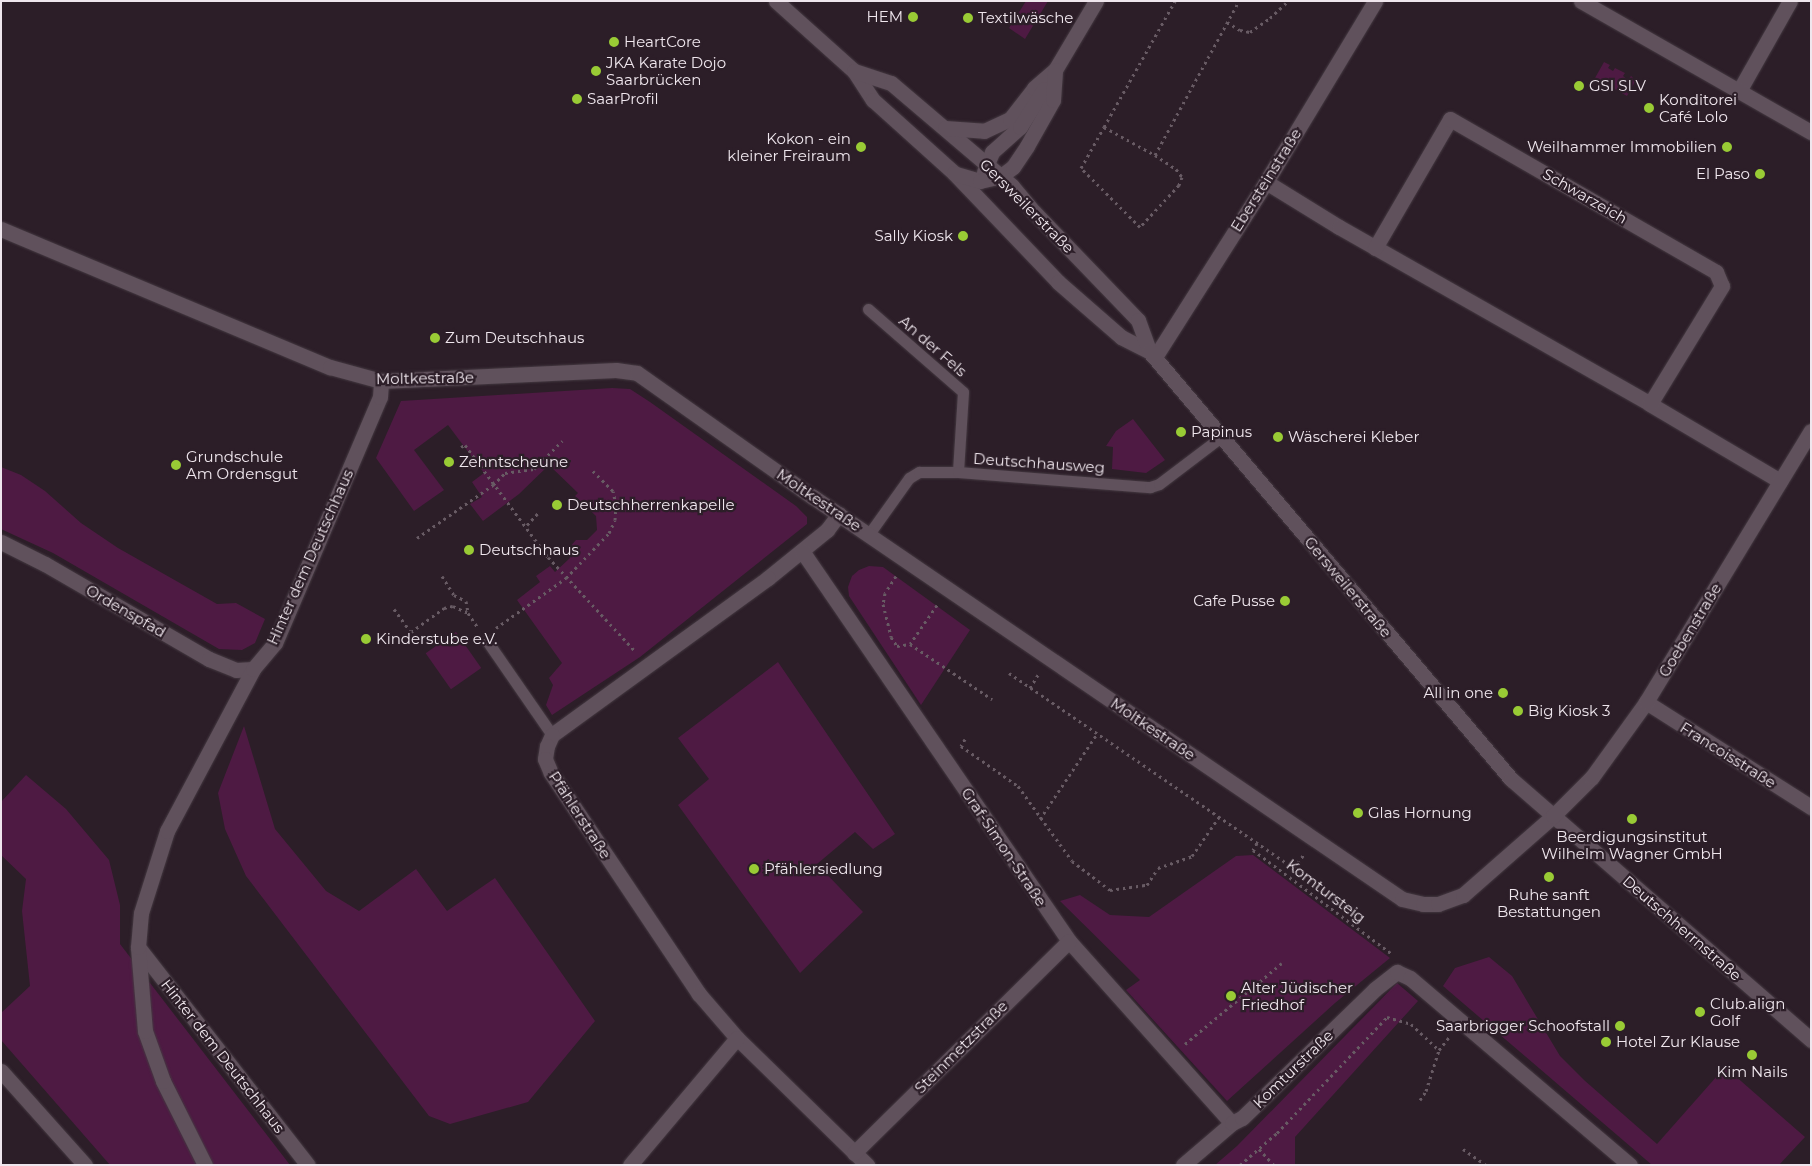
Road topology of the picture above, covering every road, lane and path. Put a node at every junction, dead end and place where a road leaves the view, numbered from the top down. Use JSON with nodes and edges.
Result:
{"nodes":[{"id":1,"x":776,"y":1,"type":"edge"},
{"id":2,"x":1096,"y":1,"type":"edge"},
{"id":3,"x":1175,"y":1,"type":"edge"},
{"id":4,"x":1239,"y":1,"type":"edge"},
{"id":5,"x":1288,"y":1,"type":"edge"},
{"id":6,"x":1376,"y":1,"type":"edge"},
{"id":7,"x":1581,"y":1,"type":"edge"},
{"id":8,"x":1790,"y":1,"type":"edge"},
{"id":9,"x":1227,"y":22,"type":"junction"},
{"id":10,"x":1055,"y":70,"type":"junction"},
{"id":11,"x":854,"y":71,"type":"junction"},
{"id":12,"x":1739,"y":91,"type":"junction"},
{"id":13,"x":1104,"y":127,"type":"junction"},
{"id":14,"x":945,"y":128,"type":"junction"},
{"id":15,"x":1811,"y":132,"type":"edge"},
{"id":16,"x":1155,"y":154,"type":"junction"},
{"id":17,"x":987,"y":163,"type":"junction"},
{"id":18,"x":954,"y":173,"type":"junction"},
{"id":19,"x":1001,"y":176,"type":"junction"},
{"id":20,"x":980,"y":181,"type":"junction"},
{"id":21,"x":1266,"y":182,"type":"junction"},
{"id":22,"x":987,"y":210,"type":"junction"},
{"id":23,"x":1,"y":229,"type":"edge"},
{"id":24,"x":1375,"y":248,"type":"junction"},
{"id":25,"x":868,"y":309,"type":"dead end"},
{"id":26,"x":1152,"y":354,"type":"junction"},
{"id":27,"x":381,"y":381,"type":"junction"},
{"id":28,"x":1650,"y":404,"type":"junction"},
{"id":29,"x":1811,"y":431,"type":"edge"},
{"id":30,"x":1221,"y":437,"type":"junction"},
{"id":31,"x":562,"y":441,"type":"dead end"},
{"id":32,"x":461,"y":447,"type":"dead end"},
{"id":33,"x":591,"y":469,"type":"dead end"},
{"id":34,"x":958,"y":472,"type":"junction"},
{"id":35,"x":1780,"y":481,"type":"junction"},
{"id":36,"x":494,"y":484,"type":"junction"},
{"id":37,"x":538,"y":514,"type":"dead end"},
{"id":38,"x":839,"y":514,"type":"junction"},
{"id":39,"x":527,"y":525,"type":"junction"},
{"id":40,"x":869,"y":534,"type":"junction"},
{"id":41,"x":417,"y":538,"type":"dead end"},
{"id":42,"x":1,"y":542,"type":"edge"},
{"id":43,"x":802,"y":551,"type":"junction"},
{"id":44,"x":442,"y":576,"type":"dead end"},
{"id":45,"x":896,"y":576,"type":"dead end"},
{"id":46,"x":566,"y":578,"type":"junction"},
{"id":47,"x":937,"y":606,"type":"dead end"},
{"id":48,"x":394,"y":608,"type":"dead end"},
{"id":49,"x":468,"y":613,"type":"junction"},
{"id":50,"x":485,"y":639,"type":"junction"},
{"id":51,"x":910,"y":644,"type":"junction"},
{"id":52,"x":638,"y":655,"type":"dead end"},
{"id":53,"x":253,"y":669,"type":"junction"},
{"id":54,"x":1009,"y":673,"type":"dead end"},
{"id":55,"x":1037,"y":677,"type":"dead end"},
{"id":56,"x":1030,"y":688,"type":"junction"},
{"id":57,"x":992,"y":699,"type":"dead end"},
{"id":58,"x":1646,"y":702,"type":"junction"},
{"id":59,"x":1097,"y":734,"type":"junction"},
{"id":60,"x":552,"y":735,"type":"junction"},
{"id":61,"x":965,"y":739,"type":"dead end"},
{"id":62,"x":1811,"y":807,"type":"edge"},
{"id":63,"x":1552,"y":816,"type":"junction"},
{"id":64,"x":1218,"y":817,"type":"junction"},
{"id":65,"x":1040,"y":820,"type":"junction"},
{"id":66,"x":1259,"y":844,"type":"junction"},
{"id":67,"x":1300,"y":859,"type":"dead end"},
{"id":68,"x":1069,"y":941,"type":"junction"},
{"id":69,"x":138,"y":948,"type":"junction"},
{"id":70,"x":1393,"y":955,"type":"dead end"},
{"id":71,"x":1282,"y":963,"type":"dead end"},
{"id":72,"x":1451,"y":1034,"type":"dead end"},
{"id":73,"x":737,"y":1038,"type":"junction"},
{"id":74,"x":1811,"y":1040,"type":"edge"},
{"id":75,"x":1439,"y":1050,"type":"junction"},
{"id":76,"x":1171,"y":1055,"type":"junction"},
{"id":77,"x":1,"y":1071,"type":"edge"},
{"id":78,"x":1420,"y":1100,"type":"dead end"},
{"id":79,"x":1232,"y":1123,"type":"junction"},
{"id":80,"x":1259,"y":1149,"type":"junction"},
{"id":81,"x":1463,"y":1149,"type":"dead end"},
{"id":82,"x":854,"y":1153,"type":"junction"},
{"id":83,"x":85,"y":1165,"type":"edge"},
{"id":84,"x":205,"y":1165,"type":"edge"},
{"id":85,"x":308,"y":1165,"type":"edge"},
{"id":86,"x":630,"y":1165,"type":"edge"},
{"id":87,"x":867,"y":1165,"type":"edge"},
{"id":88,"x":1184,"y":1165,"type":"edge"},
{"id":89,"x":1240,"y":1165,"type":"edge"},
{"id":90,"x":1274,"y":1165,"type":"edge"},
{"id":91,"x":1486,"y":1165,"type":"edge"},
{"id":92,"x":1630,"y":1165,"type":"edge"}],
"edges":[{"from":1,"to":11,"type":"street","name":"Gersweilerstraße"},
{"from":2,"to":10,"type":"street"},
{"from":3,"to":13,"type":"path"},
{"from":4,"to":9,"type":"path"},
{"from":5,"to":9,"type":"path"},
{"from":6,"to":21,"type":"street","name":"Ebersteinstraße"},
{"from":7,"to":12,"type":"street"},
{"from":8,"to":12,"type":"street"},
{"from":9,"to":16,"type":"path"},
{"from":10,"to":14,"type":"street"},
{"from":10,"to":17,"type":"street"},
{"from":10,"to":19,"type":"street"},
{"from":11,"to":14,"type":"street","name":"Gersweilerstraße"},
{"from":11,"to":18,"type":"street","name":"Gersweilerstraße"},
{"from":12,"to":15,"type":"street"},
{"from":13,"to":16,"type":"path"},
{"from":13,"to":16,"type":"path"},
{"from":14,"to":17,"type":"street","name":"Gersweilerstraße"},
{"from":17,"to":19,"type":"street","name":"Gersweilerstraße"},
{"from":17,"to":20,"type":"street"},
{"from":18,"to":20,"type":"street"},
{"from":18,"to":22,"type":"street","name":"Gersweilerstraße"},
{"from":19,"to":20,"type":"street"},
{"from":19,"to":26,"type":"street","name":"Gersweilerstraße"},
{"from":20,"to":22,"type":"street"},
{"from":21,"to":24,"type":"street"},
{"from":21,"to":26,"type":"street","name":"Ebersteinstraße"},
{"from":22,"to":26,"type":"street","name":"Gersweilerstraße"},
{"from":23,"to":27,"type":"street","name":"Moltkestraße"},
{"from":24,"to":28,"type":"street"},
{"from":24,"to":28,"type":"street","name":"Schwarzeich"},
{"from":25,"to":34,"type":"lane","name":"An der Fels"},
{"from":26,"to":30,"type":"street","name":"Gersweilerstraße"},
{"from":27,"to":38,"type":"street","name":"Moltkestraße"},
{"from":27,"to":53,"type":"street","name":"Hinter dem Deutschhaus"},
{"from":28,"to":35,"type":"street"},
{"from":29,"to":35,"type":"street","name":"Goebenstraße"},
{"from":30,"to":34,"type":"lane","name":"Deutschhausweg"},
{"from":30,"to":63,"type":"street","name":"Gersweilerstraße"},
{"from":31,"to":36,"type":"path"},
{"from":32,"to":36,"type":"path"},
{"from":33,"to":46,"type":"path"},
{"from":34,"to":40,"type":"lane","name":"Deutschhausweg"},
{"from":35,"to":58,"type":"street","name":"Goebenstraße"},
{"from":36,"to":39,"type":"path"},
{"from":36,"to":41,"type":"path"},
{"from":37,"to":39,"type":"path"},
{"from":38,"to":40,"type":"street","name":"Moltkestraße"},
{"from":38,"to":43,"type":"street"},
{"from":39,"to":46,"type":"path"},
{"from":40,"to":63,"type":"street","name":"Moltkestraße"},
{"from":42,"to":53,"type":"street","name":"Ordenspfad"},
{"from":43,"to":60,"type":"street"},
{"from":43,"to":68,"type":"street","name":"Graf-Simon-Straße"},
{"from":44,"to":49,"type":"path"},
{"from":45,"to":51,"type":"path"},
{"from":46,"to":50,"type":"path"},
{"from":46,"to":52,"type":"path"},
{"from":47,"to":51,"type":"path"},
{"from":48,"to":49,"type":"path"},
{"from":49,"to":50,"type":"path"},
{"from":50,"to":60,"type":"lane"},
{"from":51,"to":57,"type":"path"},
{"from":53,"to":69,"type":"street","name":"Hinter dem Deutschhaus"},
{"from":54,"to":56,"type":"path"},
{"from":55,"to":56,"type":"path"},
{"from":56,"to":59,"type":"path"},
{"from":58,"to":62,"type":"street","name":"Francoisstraße"},
{"from":58,"to":63,"type":"street","name":"Goebenstraße"},
{"from":59,"to":64,"type":"path"},
{"from":59,"to":65,"type":"path"},
{"from":60,"to":73,"type":"street","name":"Pfählerstraße"},
{"from":61,"to":65,"type":"path"},
{"from":63,"to":74,"type":"street","name":"Deutschherrnstraße"},
{"from":64,"to":65,"type":"path"},
{"from":64,"to":66,"type":"path"},
{"from":66,"to":67,"type":"path","name":"Komtursteig"},
{"from":66,"to":70,"type":"path","name":"Komtursteig"},
{"from":68,"to":76,"type":"street","name":"Graf-Simon-Straße"},
{"from":68,"to":82,"type":"street","name":"Steinmetzstraße"},
{"from":69,"to":84,"type":"street","name":"Hinter dem Deutschhaus"},
{"from":69,"to":85,"type":"street","name":"Hinter dem Deutschhaus"},
{"from":71,"to":76,"type":"path"},
{"from":72,"to":75,"type":"path"},
{"from":73,"to":82,"type":"street","name":"Pfählerstraße"},
{"from":73,"to":86,"type":"street"},
{"from":75,"to":78,"type":"path"},
{"from":75,"to":80,"type":"path"},
{"from":76,"to":79,"type":"street","name":"Graf-Simon-Straße"},
{"from":77,"to":83,"type":"street"},
{"from":79,"to":88,"type":"street","name":"Komturstraße"},
{"from":79,"to":92,"type":"street","name":"Komturstraße"},
{"from":80,"to":89,"type":"path"},
{"from":80,"to":90,"type":"path"},
{"from":81,"to":91,"type":"path"},
{"from":82,"to":87,"type":"street","name":"Pfählerstraße"}]}
